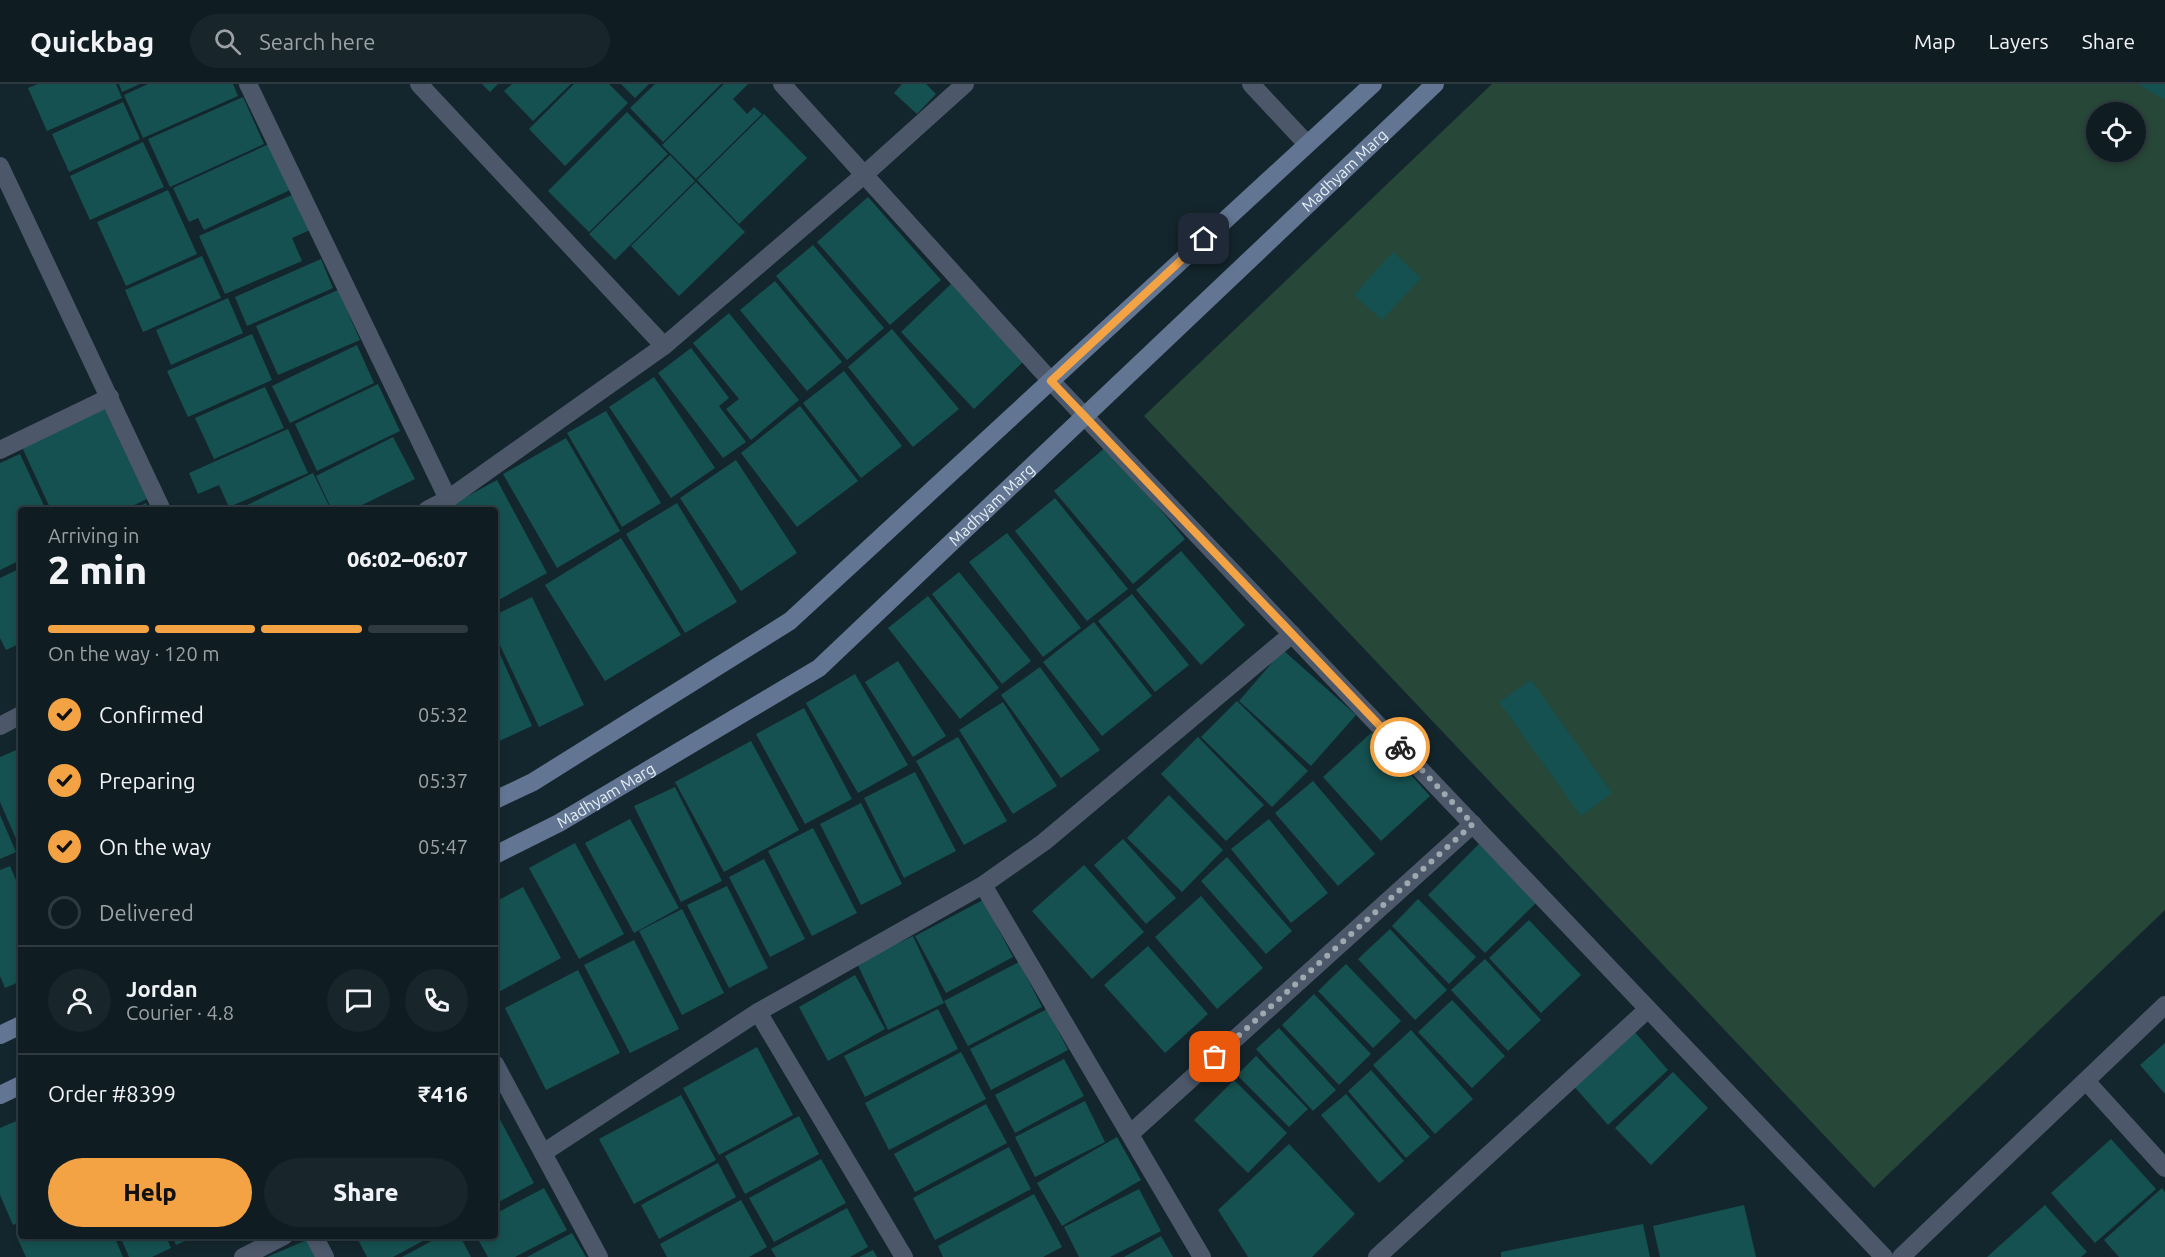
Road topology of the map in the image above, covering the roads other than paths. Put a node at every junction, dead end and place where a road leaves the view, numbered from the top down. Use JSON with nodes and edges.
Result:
{"nodes":[{"id":1,"x":248,"y":84,"type":"edge"},
{"id":2,"x":419,"y":84,"type":"edge"},
{"id":3,"x":782,"y":84,"type":"edge"},
{"id":4,"x":965,"y":84,"type":"edge"},
{"id":5,"x":1251,"y":84,"type":"edge"},
{"id":6,"x":1372,"y":84,"type":"edge"},
{"id":7,"x":1435,"y":84,"type":"edge"},
{"id":8,"x":1307,"y":144,"type":"junction"},
{"id":9,"x":0,"y":166,"type":"edge"},
{"id":10,"x":865,"y":174,"type":"junction"},
{"id":11,"x":664,"y":346,"type":"junction"},
{"id":12,"x":1051,"y":381,"type":"junction"},
{"id":13,"x":110,"y":397,"type":"junction"},
{"id":14,"x":1085,"y":417,"type":"junction"},
{"id":15,"x":0,"y":450,"type":"edge"},
{"id":16,"x":448,"y":499,"type":"junction"},
{"id":17,"x":161,"y":507,"type":"edge"},
{"id":18,"x":433,"y":507,"type":"edge"},
{"id":19,"x":1292,"y":634,"type":"junction"},
{"id":20,"x":18,"y":717,"type":"edge"},
{"id":21,"x":0,"y":726,"type":"edge"},
{"id":22,"x":498,"y":799,"type":"edge"},
{"id":23,"x":1473,"y":824,"type":"junction"},
{"id":24,"x":498,"y":854,"type":"edge"},
{"id":25,"x":983,"y":885,"type":"junction"},
{"id":26,"x":2165,"y":1005,"type":"edge"},
{"id":27,"x":1648,"y":1009,"type":"junction"},
{"id":28,"x":758,"y":1012,"type":"junction"},
{"id":29,"x":18,"y":1026,"type":"edge"},
{"id":30,"x":0,"y":1035,"type":"edge"},
{"id":31,"x":498,"y":1070,"type":"edge"},
{"id":32,"x":2086,"y":1081,"type":"junction"},
{"id":33,"x":18,"y":1086,"type":"edge"},
{"id":34,"x":0,"y":1095,"type":"edge"},
{"id":35,"x":1130,"y":1134,"type":"junction"},
{"id":36,"x":543,"y":1153,"type":"junction"},
{"id":37,"x":2165,"y":1168,"type":"edge"},
{"id":38,"x":278,"y":1239,"type":"edge"},
{"id":39,"x":316,"y":1239,"type":"edge"},
{"id":40,"x":243,"y":1257,"type":"edge"},
{"id":41,"x":326,"y":1257,"type":"edge"},
{"id":42,"x":599,"y":1257,"type":"edge"},
{"id":43,"x":904,"y":1257,"type":"edge"},
{"id":44,"x":1202,"y":1257,"type":"edge"},
{"id":45,"x":1377,"y":1257,"type":"edge"},
{"id":46,"x":1879,"y":1257,"type":"edge"},
{"id":47,"x":1901,"y":1257,"type":"edge"}],
"edges":[{"from":1,"to":16,"type":"street"},
{"from":2,"to":11,"type":"street"},
{"from":3,"to":10,"type":"street"},
{"from":4,"to":10,"type":"street"},
{"from":5,"to":8,"type":"street"},
{"from":6,"to":8,"type":"street"},
{"from":7,"to":14,"type":"street","name":"Madhyam Marg"},
{"from":8,"to":12,"type":"street"},
{"from":9,"to":13,"type":"street"},
{"from":10,"to":11,"type":"street"},
{"from":10,"to":12,"type":"street"},
{"from":11,"to":16,"type":"street"},
{"from":12,"to":14,"type":"street"},
{"from":12,"to":22,"type":"street"},
{"from":13,"to":15,"type":"street"},
{"from":13,"to":17,"type":"street"},
{"from":14,"to":19,"type":"street"},
{"from":14,"to":24,"type":"street","name":"Madhyam Marg"},
{"from":16,"to":18,"type":"street"},
{"from":19,"to":23,"type":"street"},
{"from":19,"to":25,"type":"street"},
{"from":20,"to":21,"type":"street"},
{"from":23,"to":27,"type":"street"},
{"from":23,"to":35,"type":"street"},
{"from":25,"to":28,"type":"street"},
{"from":25,"to":35,"type":"street"},
{"from":26,"to":32,"type":"street"},
{"from":27,"to":45,"type":"street"},
{"from":27,"to":46,"type":"street"},
{"from":28,"to":36,"type":"street"},
{"from":28,"to":43,"type":"street"},
{"from":29,"to":30,"type":"street"},
{"from":31,"to":36,"type":"street"},
{"from":32,"to":37,"type":"street"},
{"from":32,"to":47,"type":"street"},
{"from":33,"to":34,"type":"street"},
{"from":35,"to":44,"type":"street"},
{"from":36,"to":42,"type":"street"},
{"from":38,"to":40,"type":"street"},
{"from":39,"to":41,"type":"street"}]}
